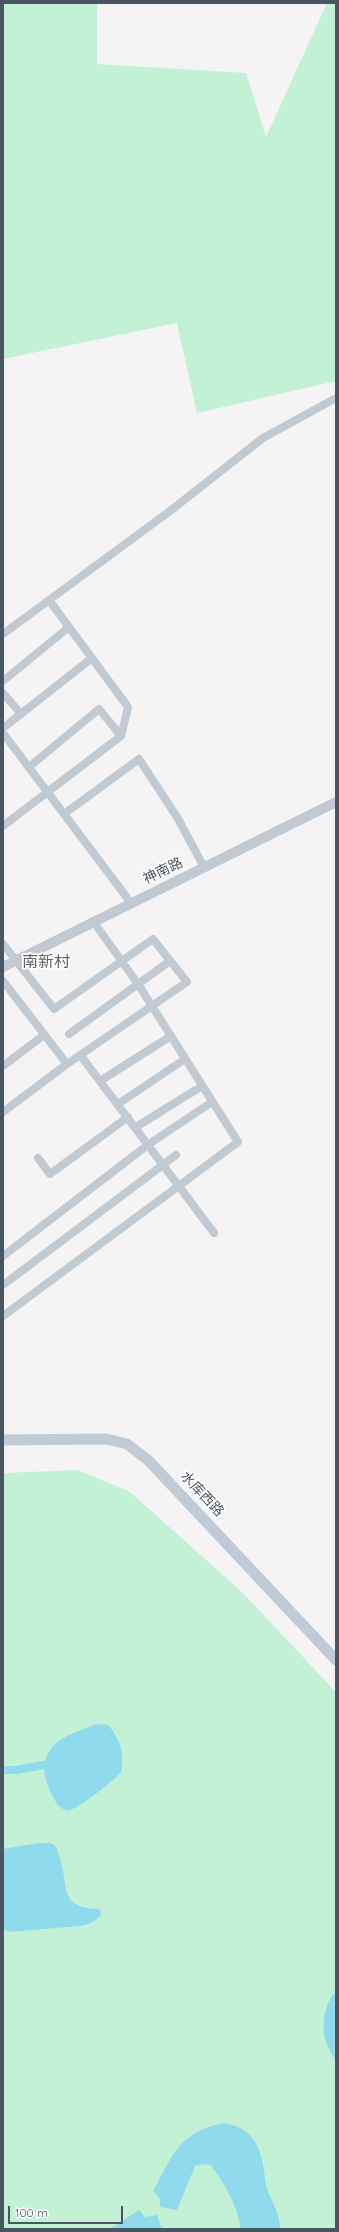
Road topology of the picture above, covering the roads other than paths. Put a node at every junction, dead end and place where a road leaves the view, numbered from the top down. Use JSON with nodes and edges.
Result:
{"nodes":[{"id":1,"x":336,"y":398,"type":"edge"},
{"id":2,"x":49,"y":600,"type":"junction"},
{"id":3,"x":69,"y":627,"type":"junction"},
{"id":4,"x":3,"y":634,"type":"edge"},
{"id":5,"x":92,"y":658,"type":"junction"},
{"id":6,"x":3,"y":681,"type":"edge"},
{"id":7,"x":3,"y":693,"type":"edge"},
{"id":8,"x":21,"y":714,"type":"junction"},
{"id":9,"x":3,"y":728,"type":"edge"},
{"id":10,"x":3,"y":733,"type":"edge"},
{"id":11,"x":121,"y":736,"type":"junction"},
{"id":12,"x":29,"y":767,"type":"junction"},
{"id":13,"x":48,"y":792,"type":"junction"},
{"id":14,"x":336,"y":802,"type":"edge"},
{"id":15,"x":64,"y":814,"type":"junction"},
{"id":16,"x":3,"y":826,"type":"edge"},
{"id":17,"x":204,"y":867,"type":"junction"},
{"id":18,"x":131,"y":902,"type":"junction"},
{"id":19,"x":93,"y":921,"type":"junction"},
{"id":20,"x":3,"y":944,"type":"edge"},
{"id":21,"x":16,"y":960,"type":"junction"},
{"id":22,"x":123,"y":960,"type":"junction"},
{"id":23,"x":170,"y":961,"type":"junction"},
{"id":24,"x":3,"y":967,"type":"edge"},
{"id":25,"x":3,"y":981,"type":"edge"},
{"id":26,"x":138,"y":984,"type":"junction"},
{"id":27,"x":153,"y":1006,"type":"junction"},
{"id":28,"x":69,"y":1034,"type":"dead end"},
{"id":29,"x":44,"y":1035,"type":"junction"},
{"id":30,"x":171,"y":1036,"type":"junction"},
{"id":31,"x":81,"y":1056,"type":"junction"},
{"id":32,"x":185,"y":1059,"type":"junction"},
{"id":33,"x":67,"y":1064,"type":"junction"},
{"id":34,"x":3,"y":1066,"type":"edge"},
{"id":35,"x":100,"y":1081,"type":"junction"},
{"id":36,"x":202,"y":1086,"type":"junction"},
{"id":37,"x":212,"y":1102,"type":"junction"},
{"id":38,"x":118,"y":1104,"type":"junction"},
{"id":39,"x":3,"y":1112,"type":"edge"},
{"id":40,"x":128,"y":1117,"type":"junction"},
{"id":41,"x":136,"y":1127,"type":"junction"},
{"id":42,"x":149,"y":1144,"type":"junction"},
{"id":43,"x":176,"y":1155,"type":"dead end"},
{"id":44,"x":38,"y":1158,"type":"dead end"},
{"id":45,"x":164,"y":1164,"type":"junction"},
{"id":46,"x":180,"y":1186,"type":"junction"},
{"id":47,"x":214,"y":1233,"type":"dead end"},
{"id":48,"x":3,"y":1256,"type":"edge"},
{"id":49,"x":3,"y":1285,"type":"edge"},
{"id":50,"x":3,"y":1316,"type":"edge"},
{"id":51,"x":3,"y":1440,"type":"edge"},
{"id":52,"x":336,"y":1660,"type":"edge"}],
"edges":[{"from":1,"to":2,"type":"street"},
{"from":2,"to":3,"type":"street"},
{"from":2,"to":4,"type":"street"},
{"from":3,"to":5,"type":"street"},
{"from":3,"to":6,"type":"street"},
{"from":5,"to":8,"type":"street"},
{"from":5,"to":11,"type":"street"},
{"from":7,"to":8,"type":"street"},
{"from":8,"to":9,"type":"street"},
{"from":10,"to":12,"type":"street"},
{"from":11,"to":12,"type":"street"},
{"from":11,"to":13,"type":"street"},
{"from":12,"to":13,"type":"street"},
{"from":13,"to":15,"type":"street"},
{"from":13,"to":16,"type":"street"},
{"from":14,"to":17,"type":"street","name":"神南路"},
{"from":15,"to":17,"type":"street"},
{"from":15,"to":18,"type":"street"},
{"from":17,"to":18,"type":"street","name":"神南路"},
{"from":18,"to":19,"type":"street","name":"神南路"},
{"from":19,"to":21,"type":"street","name":"神南路"},
{"from":19,"to":22,"type":"street"},
{"from":20,"to":21,"type":"street"},
{"from":21,"to":22,"type":"street"},
{"from":21,"to":24,"type":"street","name":"神南路"},
{"from":22,"to":23,"type":"street"},
{"from":22,"to":26,"type":"street"},
{"from":23,"to":26,"type":"street"},
{"from":23,"to":27,"type":"street"},
{"from":25,"to":29,"type":"street"},
{"from":26,"to":27,"type":"street"},
{"from":26,"to":28,"type":"street"},
{"from":27,"to":30,"type":"street"},
{"from":27,"to":31,"type":"street"},
{"from":29,"to":33,"type":"street"},
{"from":29,"to":34,"type":"street"},
{"from":30,"to":32,"type":"street"},
{"from":30,"to":35,"type":"street"},
{"from":31,"to":33,"type":"street"},
{"from":31,"to":35,"type":"street"},
{"from":32,"to":36,"type":"street"},
{"from":32,"to":38,"type":"street"},
{"from":33,"to":39,"type":"street"},
{"from":35,"to":38,"type":"street"},
{"from":36,"to":37,"type":"street"},
{"from":36,"to":41,"type":"street"},
{"from":37,"to":42,"type":"street"},
{"from":37,"to":46,"type":"street"},
{"from":38,"to":40,"type":"street"},
{"from":40,"to":41,"type":"street"},
{"from":40,"to":44,"type":"street"},
{"from":41,"to":42,"type":"street"},
{"from":42,"to":45,"type":"street"},
{"from":42,"to":48,"type":"street"},
{"from":43,"to":45,"type":"street"},
{"from":45,"to":46,"type":"street"},
{"from":45,"to":49,"type":"street"},
{"from":46,"to":47,"type":"street"},
{"from":46,"to":50,"type":"street"},
{"from":51,"to":52,"type":"main road","name":"水库西路"}]}
